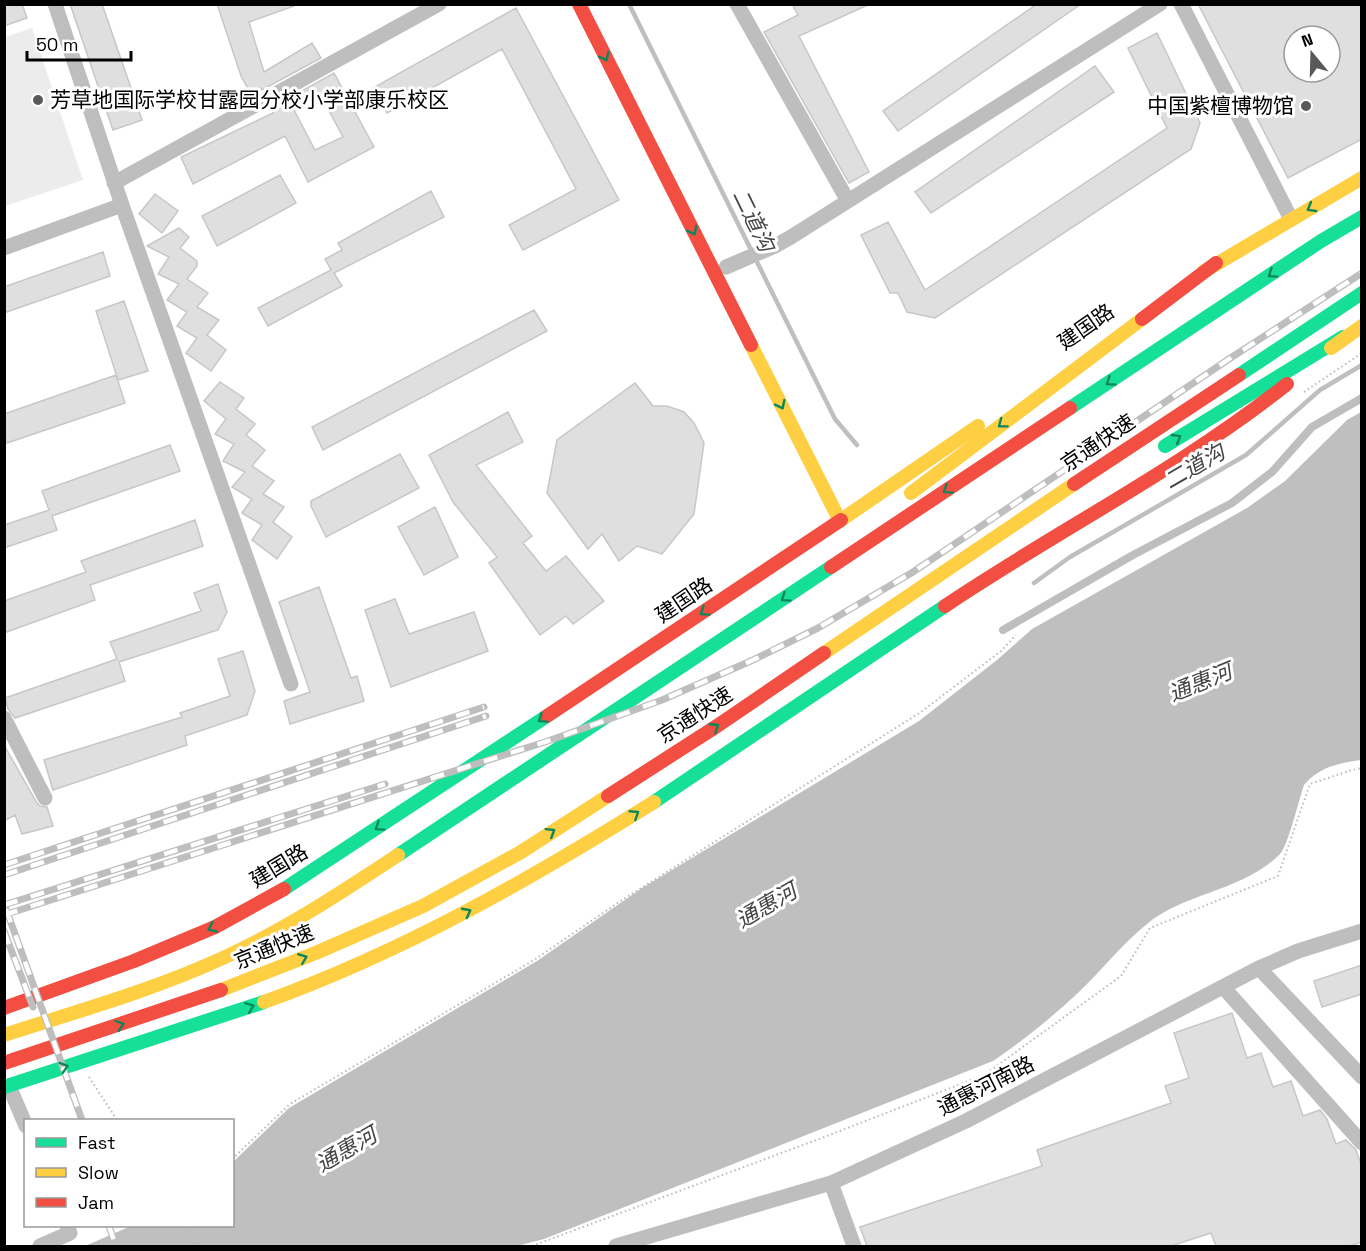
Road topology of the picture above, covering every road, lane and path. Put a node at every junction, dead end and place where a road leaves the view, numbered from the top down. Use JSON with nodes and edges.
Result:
{"nodes":[{"id":1,"x":55,"y":4,"type":"edge"},
{"id":2,"x":439,"y":4,"type":"edge"},
{"id":3,"x":579,"y":4,"type":"edge"},
{"id":4,"x":594,"y":4,"type":"edge"},
{"id":5,"x":737,"y":4,"type":"edge"},
{"id":6,"x":1160,"y":4,"type":"edge"},
{"id":7,"x":1181,"y":4,"type":"edge"},
{"id":8,"x":1362,"y":178,"type":"edge"},
{"id":9,"x":114,"y":183,"type":"junction"},
{"id":10,"x":848,"y":201,"type":"junction"},
{"id":11,"x":122,"y":206,"type":"junction"},
{"id":12,"x":1362,"y":217,"type":"edge"},
{"id":13,"x":1291,"y":219,"type":"junction"},
{"id":14,"x":4,"y":248,"type":"edge"},
{"id":15,"x":1216,"y":263,"type":"junction"},
{"id":16,"x":726,"y":267,"type":"junction"},
{"id":17,"x":1358,"y":295,"type":"edge"},
{"id":18,"x":1362,"y":326,"type":"edge"},
{"id":19,"x":1343,"y":337,"type":"junction"},
{"id":20,"x":1362,"y":398,"type":"edge"},
{"id":21,"x":1153,"y":453,"type":"dead end"},
{"id":22,"x":1102,"y":482,"type":"dead end"},
{"id":23,"x":846,"y":518,"type":"junction"},
{"id":24,"x":996,"y":536,"type":"junction"},
{"id":25,"x":812,"y":580,"type":"junction"},
{"id":26,"x":1017,"y":622,"type":"junction"},
{"id":27,"x":1003,"y":630,"type":"dead end"},
{"id":28,"x":291,"y":684,"type":"dead end"},
{"id":29,"x":4,"y":718,"type":"edge"},
{"id":30,"x":1362,"y":768,"type":"edge"},
{"id":31,"x":45,"y":798,"type":"dead end"},
{"id":32,"x":521,"y":852,"type":"junction"},
{"id":33,"x":1362,"y":931,"type":"edge"},
{"id":34,"x":397,"y":946,"type":"junction"},
{"id":35,"x":1259,"y":968,"type":"junction"},
{"id":36,"x":1224,"y":988,"type":"junction"},
{"id":37,"x":4,"y":1008,"type":"edge"},
{"id":38,"x":4,"y":1035,"type":"edge"},
{"id":39,"x":4,"y":1064,"type":"edge"},
{"id":40,"x":88,"y":1075,"type":"dead end"},
{"id":41,"x":1362,"y":1077,"type":"edge"},
{"id":42,"x":7,"y":1086,"type":"edge"},
{"id":43,"x":116,"y":1119,"type":"edge"},
{"id":44,"x":24,"y":1122,"type":"edge"},
{"id":45,"x":1362,"y":1143,"type":"edge"},
{"id":46,"x":234,"y":1157,"type":"edge"},
{"id":47,"x":831,"y":1183,"type":"junction"},
{"id":48,"x":67,"y":1227,"type":"edge"},
{"id":49,"x":186,"y":1227,"type":"edge"},
{"id":50,"x":624,"y":1245,"type":"edge"},
{"id":51,"x":40,"y":1246,"type":"edge"},
{"id":52,"x":195,"y":1246,"type":"edge"},
{"id":53,"x":532,"y":1246,"type":"edge"},
{"id":54,"x":854,"y":1246,"type":"edge"}],
"edges":[{"from":1,"to":9,"type":"street"},
{"from":2,"to":9,"type":"street"},
{"from":3,"to":23,"type":"main road","one_way":true},
{"from":4,"to":16,"type":"main road"},
{"from":5,"to":10,"type":"street"},
{"from":6,"to":10,"type":"street"},
{"from":7,"to":13,"type":"street"},
{"from":8,"to":13,"type":"main road","name":"建国路","one_way":true},
{"from":9,"to":11,"type":"street"},
{"from":10,"to":16,"type":"street"},
{"from":11,"to":14,"type":"street"},
{"from":11,"to":28,"type":"street"},
{"from":12,"to":25,"type":"main road","name":"京通快速","one_way":true},
{"from":13,"to":15,"type":"main road","name":"建国路"},
{"from":15,"to":23,"type":"main road","name":"建国路"},
{"from":15,"to":25,"type":"main road","one_way":true},
{"from":16,"to":23,"type":"main road"},
{"from":17,"to":24,"type":"main road","name":"京通快速"},
{"from":18,"to":19,"type":"main road"},
{"from":21,"to":19,"type":"main road","one_way":true},
{"from":34,"to":19,"type":"main road","one_way":true},
{"from":20,"to":26,"type":"lane"},
{"from":22,"to":24,"type":"main road"},
{"from":23,"to":37,"type":"main road","name":"建国路","one_way":true},
{"from":32,"to":24,"type":"main road","name":"京通快速","one_way":true},
{"from":25,"to":38,"type":"main road","name":"京通快速","one_way":true},
{"from":26,"to":27,"type":"lane"},
{"from":26,"to":46,"type":"path"},
{"from":29,"to":31,"type":"street"},
{"from":30,"to":53,"type":"path"},
{"from":32,"to":34,"type":"main road"},
{"from":39,"to":32,"type":"main road","name":"京通快速","one_way":true},
{"from":33,"to":35,"type":"street","name":"通惠河南路"},
{"from":42,"to":34,"type":"main road","one_way":true},
{"from":35,"to":36,"type":"street","name":"通惠河南路"},
{"from":35,"to":41,"type":"street"},
{"from":36,"to":45,"type":"street"},
{"from":36,"to":47,"type":"street","name":"通惠河南路"},
{"from":40,"to":43,"type":"path"},
{"from":42,"to":44,"type":"street"},
{"from":47,"to":50,"type":"street","name":"通惠河南路"},
{"from":47,"to":54,"type":"street"},
{"from":48,"to":51,"type":"street"},
{"from":49,"to":52,"type":"path"}]}
